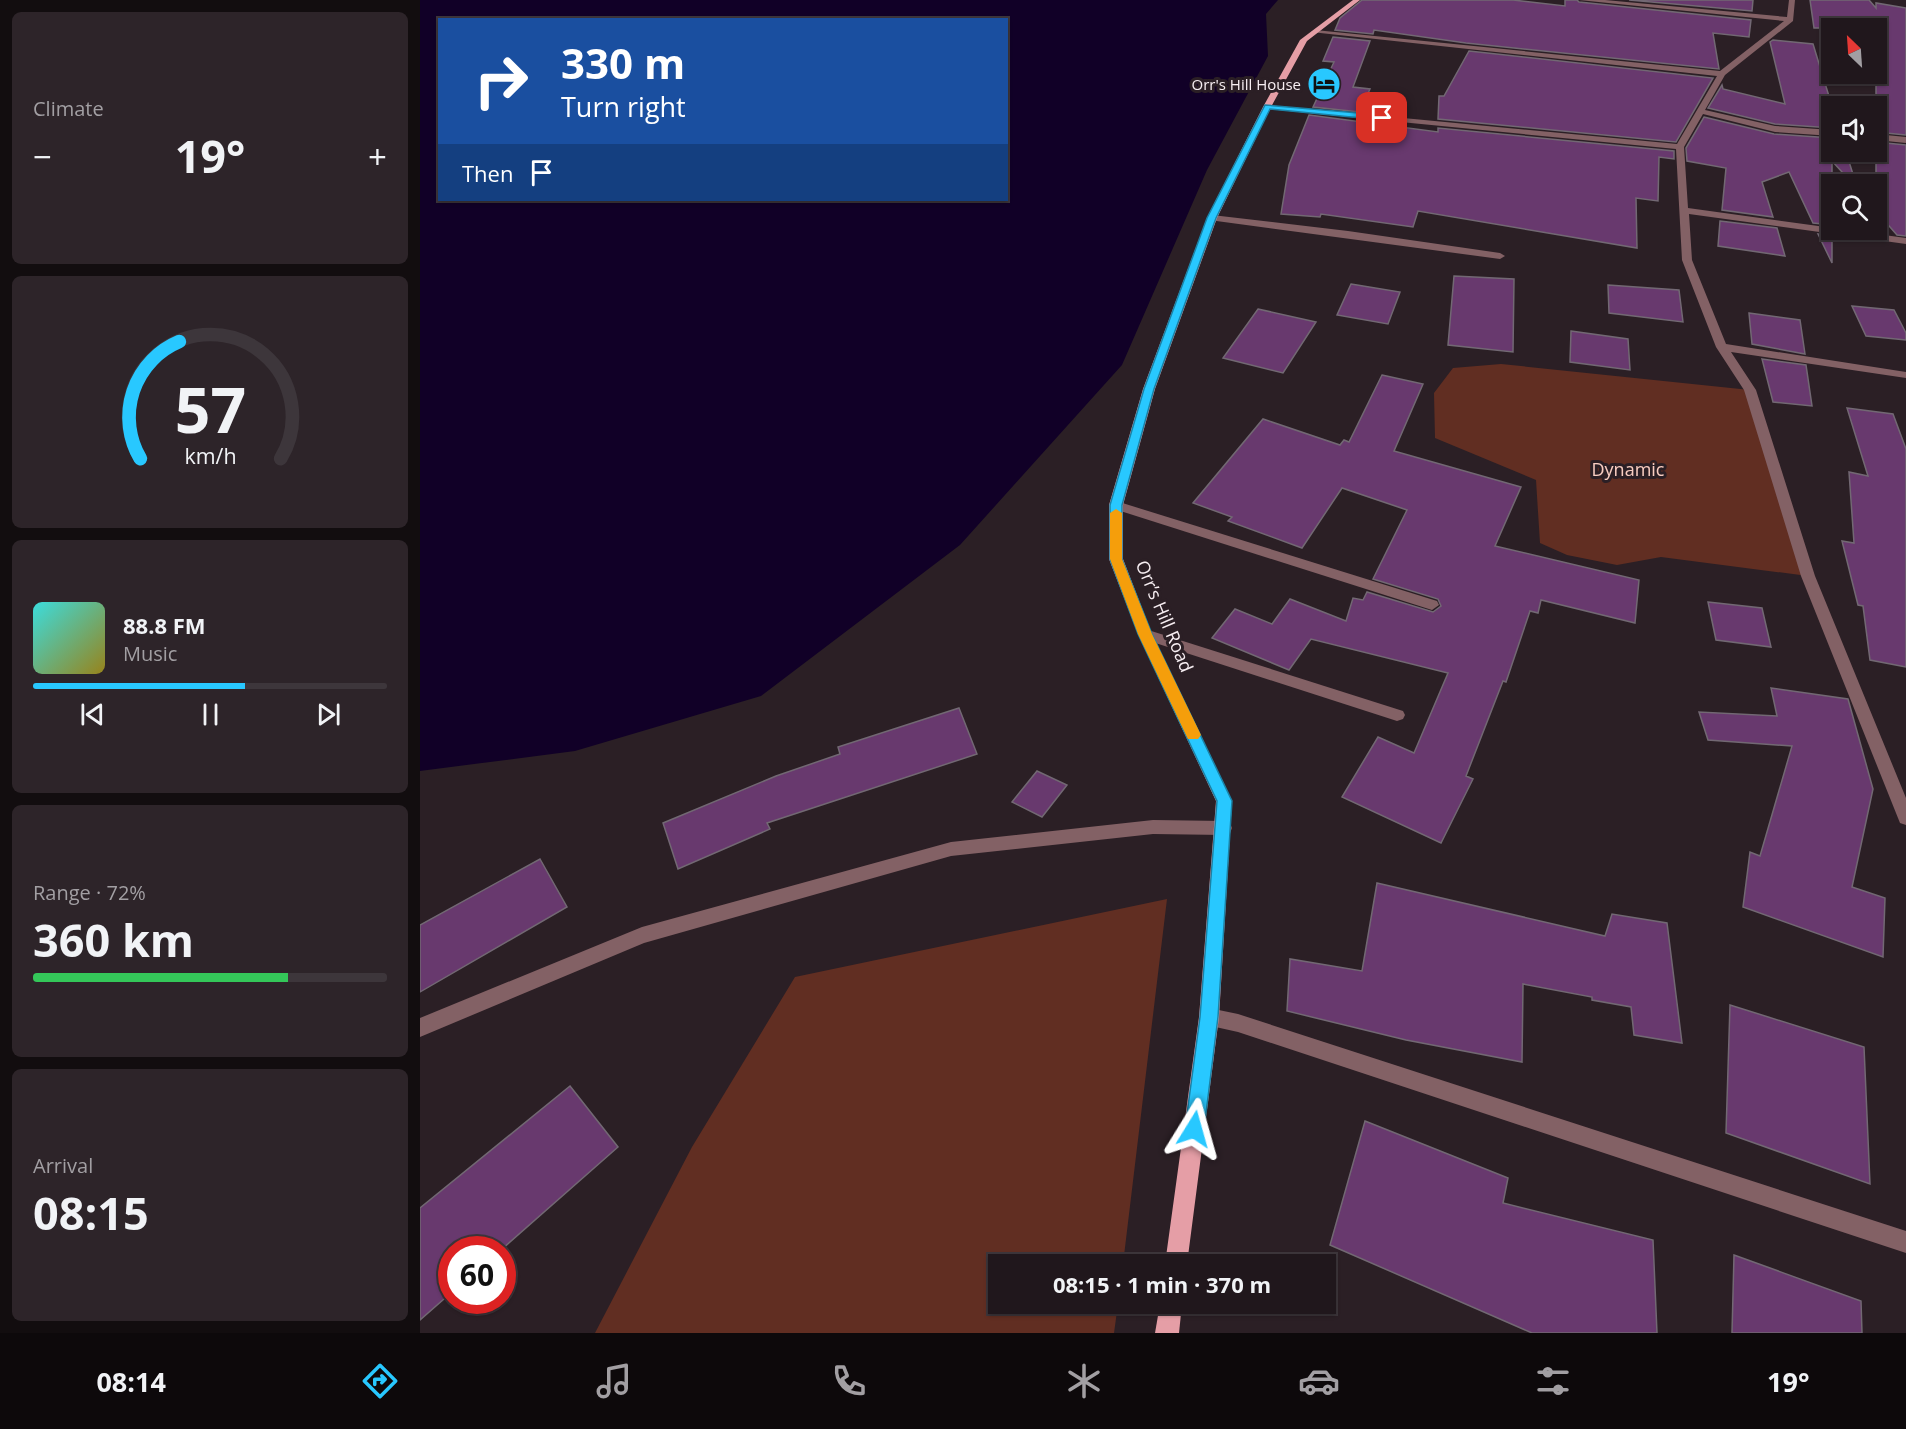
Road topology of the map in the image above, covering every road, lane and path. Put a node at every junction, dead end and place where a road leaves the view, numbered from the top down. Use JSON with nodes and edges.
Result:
{"nodes":[{"id":1,"x":1357,"y":0,"type":"edge"},
{"id":2,"x":1582,"y":0,"type":"edge"},
{"id":3,"x":1792,"y":0,"type":"edge"},
{"id":4,"x":1790,"y":19,"type":"junction"},
{"id":5,"x":1315,"y":32,"type":"junction"},
{"id":6,"x":1722,"y":74,"type":"junction"},
{"id":7,"x":1267,"y":107,"type":"junction"},
{"id":8,"x":1699,"y":111,"type":"junction"},
{"id":9,"x":1821,"y":133,"type":"edge"},
{"id":10,"x":1887,"y":138,"type":"edge"},
{"id":11,"x":1906,"y":140,"type":"edge"},
{"id":12,"x":1680,"y":147,"type":"junction"},
{"id":13,"x":1683,"y":210,"type":"junction"},
{"id":14,"x":1212,"y":218,"type":"junction"},
{"id":15,"x":1906,"y":241,"type":"edge"},
{"id":16,"x":1500,"y":256,"type":"dead end"},
{"id":17,"x":1722,"y":347,"type":"junction"},
{"id":18,"x":1906,"y":375,"type":"edge"},
{"id":19,"x":1116,"y":505,"type":"junction"},
{"id":20,"x":1432,"y":605,"type":"dead end"},
{"id":21,"x":1145,"y":634,"type":"junction"},
{"id":22,"x":1396,"y":715,"type":"dead end"},
{"id":23,"x":1906,"y":818,"type":"edge"},
{"id":24,"x":1224,"y":828,"type":"junction"},
{"id":25,"x":1209,"y":1017,"type":"junction"},
{"id":26,"x":420,"y":1028,"type":"edge"},
{"id":27,"x":1906,"y":1242,"type":"edge"},
{"id":28,"x":1177,"y":1254,"type":"edge"},
{"id":29,"x":1170,"y":1314,"type":"edge"},
{"id":30,"x":1167,"y":1333,"type":"edge"}],
"edges":[{"from":1,"to":5,"type":"main road","name":"Orr’s Hill Road"},
{"from":2,"to":4,"type":"street"},
{"from":3,"to":4,"type":"street"},
{"from":4,"to":6,"type":"street"},
{"from":5,"to":6,"type":"street"},
{"from":5,"to":7,"type":"main road","name":"Orr’s Hill Road"},
{"from":6,"to":8,"type":"street"},
{"from":7,"to":12,"type":"street"},
{"from":7,"to":14,"type":"main road","name":"Orr’s Hill Road"},
{"from":8,"to":9,"type":"street"},
{"from":8,"to":12,"type":"street"},
{"from":10,"to":11,"type":"street"},
{"from":12,"to":13,"type":"street"},
{"from":13,"to":15,"type":"street"},
{"from":13,"to":17,"type":"street"},
{"from":14,"to":16,"type":"street"},
{"from":14,"to":19,"type":"main road","name":"Orr’s Hill Road"},
{"from":17,"to":18,"type":"street"},
{"from":17,"to":23,"type":"street"},
{"from":19,"to":20,"type":"street"},
{"from":19,"to":21,"type":"main road","name":"Orr’s Hill Road"},
{"from":21,"to":22,"type":"street"},
{"from":21,"to":24,"type":"main road","name":"Orr’s Hill Road"},
{"from":24,"to":25,"type":"main road","name":"Orr’s Hill Road"},
{"from":24,"to":26,"type":"street"},
{"from":25,"to":27,"type":"street"},
{"from":25,"to":28,"type":"main road","name":"Orr’s Hill Road"},
{"from":29,"to":30,"type":"main road"}]}
